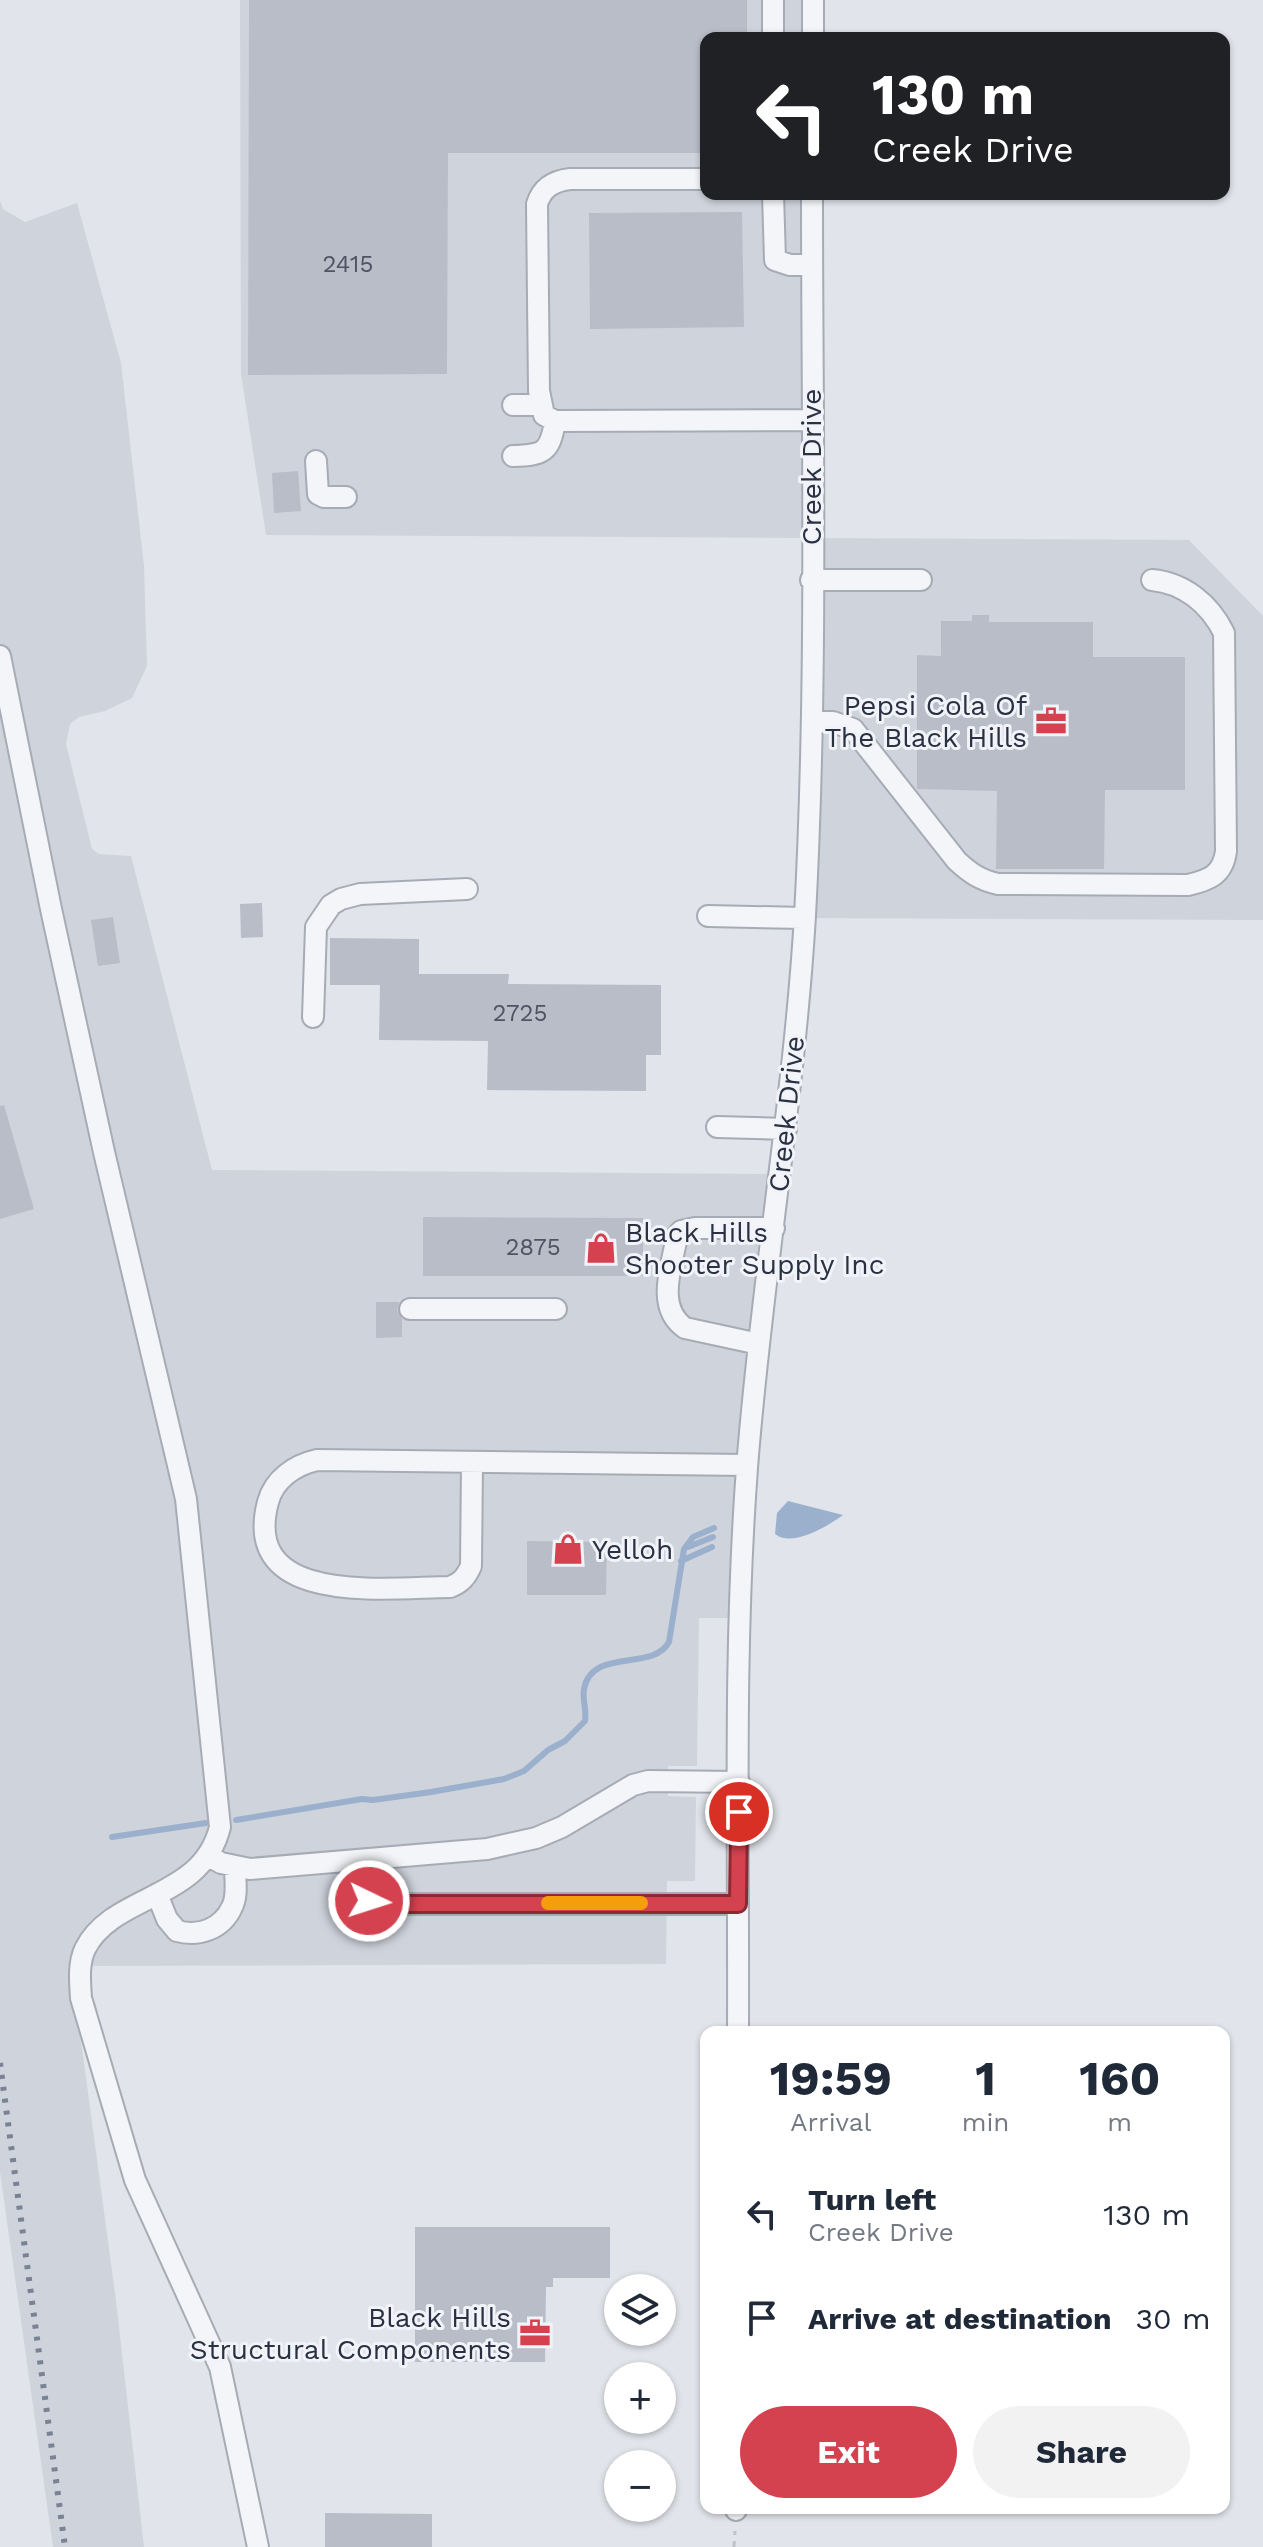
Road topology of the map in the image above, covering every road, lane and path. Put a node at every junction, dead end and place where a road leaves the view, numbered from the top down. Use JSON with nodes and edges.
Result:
{"nodes":[{"id":1,"x":773,"y":0,"type":"edge"},
{"id":2,"x":813,"y":0,"type":"edge"},
{"id":3,"x":773,"y":32,"type":"edge"},
{"id":4,"x":813,"y":32,"type":"edge"},
{"id":5,"x":700,"y":179,"type":"edge"},
{"id":6,"x":773,"y":200,"type":"edge"},
{"id":7,"x":812,"y":200,"type":"edge"},
{"id":8,"x":812,"y":265,"type":"junction"},
{"id":9,"x":513,"y":405,"type":"dead end"},
{"id":10,"x":540,"y":405,"type":"junction"},
{"id":11,"x":812,"y":420,"type":"junction"},
{"id":12,"x":555,"y":421,"type":"junction"},
{"id":13,"x":513,"y":456,"type":"dead end"},
{"id":14,"x":316,"y":461,"type":"dead end"},
{"id":15,"x":346,"y":497,"type":"dead end"},
{"id":16,"x":811,"y":580,"type":"junction"},
{"id":17,"x":921,"y":580,"type":"dead end"},
{"id":18,"x":1152,"y":580,"type":"dead end"},
{"id":19,"x":0,"y":656,"type":"edge"},
{"id":20,"x":812,"y":722,"type":"junction"},
{"id":21,"x":467,"y":889,"type":"dead end"},
{"id":22,"x":708,"y":916,"type":"dead end"},
{"id":23,"x":804,"y":918,"type":"junction"},
{"id":24,"x":313,"y":1017,"type":"dead end"},
{"id":25,"x":717,"y":1127,"type":"dead end"},
{"id":26,"x":786,"y":1129,"type":"junction"},
{"id":27,"x":774,"y":1228,"type":"junction"},
{"id":28,"x":410,"y":1309,"type":"dead end"},
{"id":29,"x":556,"y":1309,"type":"dead end"},
{"id":30,"x":670,"y":1309,"type":"junction"},
{"id":31,"x":648,"y":1310,"type":"dead end"},
{"id":32,"x":759,"y":1344,"type":"junction"},
{"id":33,"x":472,"y":1463,"type":"junction"},
{"id":34,"x":747,"y":1465,"type":"junction"},
{"id":35,"x":739,"y":1782,"type":"junction"},
{"id":36,"x":209,"y":1856,"type":"junction"},
{"id":37,"x":358,"y":1861,"type":"junction"},
{"id":38,"x":235,"y":1868,"type":"junction"},
{"id":39,"x":157,"y":1894,"type":"junction"},
{"id":40,"x":738,"y":1904,"type":"junction"},
{"id":41,"x":738,"y":2026,"type":"edge"},
{"id":42,"x":258,"y":2547,"type":"edge"}],
"edges":[{"from":1,"to":3,"type":"street"},
{"from":2,"to":4,"type":"street"},
{"from":5,"to":10,"type":"street"},
{"from":6,"to":8,"type":"street"},
{"from":7,"to":8,"type":"street","name":"Creek Drive"},
{"from":8,"to":11,"type":"street","name":"Creek Drive"},
{"from":9,"to":10,"type":"street"},
{"from":10,"to":12,"type":"street"},
{"from":11,"to":12,"type":"street"},
{"from":11,"to":16,"type":"street","name":"Creek Drive"},
{"from":12,"to":13,"type":"street"},
{"from":14,"to":15,"type":"street"},
{"from":16,"to":17,"type":"street"},
{"from":16,"to":20,"type":"street","name":"Creek Drive"},
{"from":18,"to":20,"type":"street"},
{"from":19,"to":36,"type":"street"},
{"from":20,"to":23,"type":"street","name":"Creek Drive"},
{"from":21,"to":24,"type":"street"},
{"from":22,"to":23,"type":"street"},
{"from":23,"to":26,"type":"street","name":"Creek Drive"},
{"from":25,"to":26,"type":"street"},
{"from":26,"to":27,"type":"street","name":"Creek Drive"},
{"from":27,"to":30,"type":"street"},
{"from":27,"to":32,"type":"street","name":"Creek Drive"},
{"from":28,"to":29,"type":"street"},
{"from":30,"to":31,"type":"street"},
{"from":30,"to":32,"type":"street"},
{"from":32,"to":34,"type":"street","name":"Creek Drive"},
{"from":33,"to":33,"type":"street"},
{"from":33,"to":34,"type":"street"},
{"from":34,"to":35,"type":"street","name":"Creek Drive"},
{"from":35,"to":37,"type":"street"},
{"from":35,"to":40,"type":"street","name":"Creek Drive"},
{"from":36,"to":38,"type":"street"},
{"from":36,"to":39,"type":"street"},
{"from":37,"to":38,"type":"street"},
{"from":37,"to":40,"type":"street"},
{"from":38,"to":39,"type":"street"},
{"from":39,"to":42,"type":"street"},
{"from":40,"to":41,"type":"street","name":"Creek Drive"}]}
